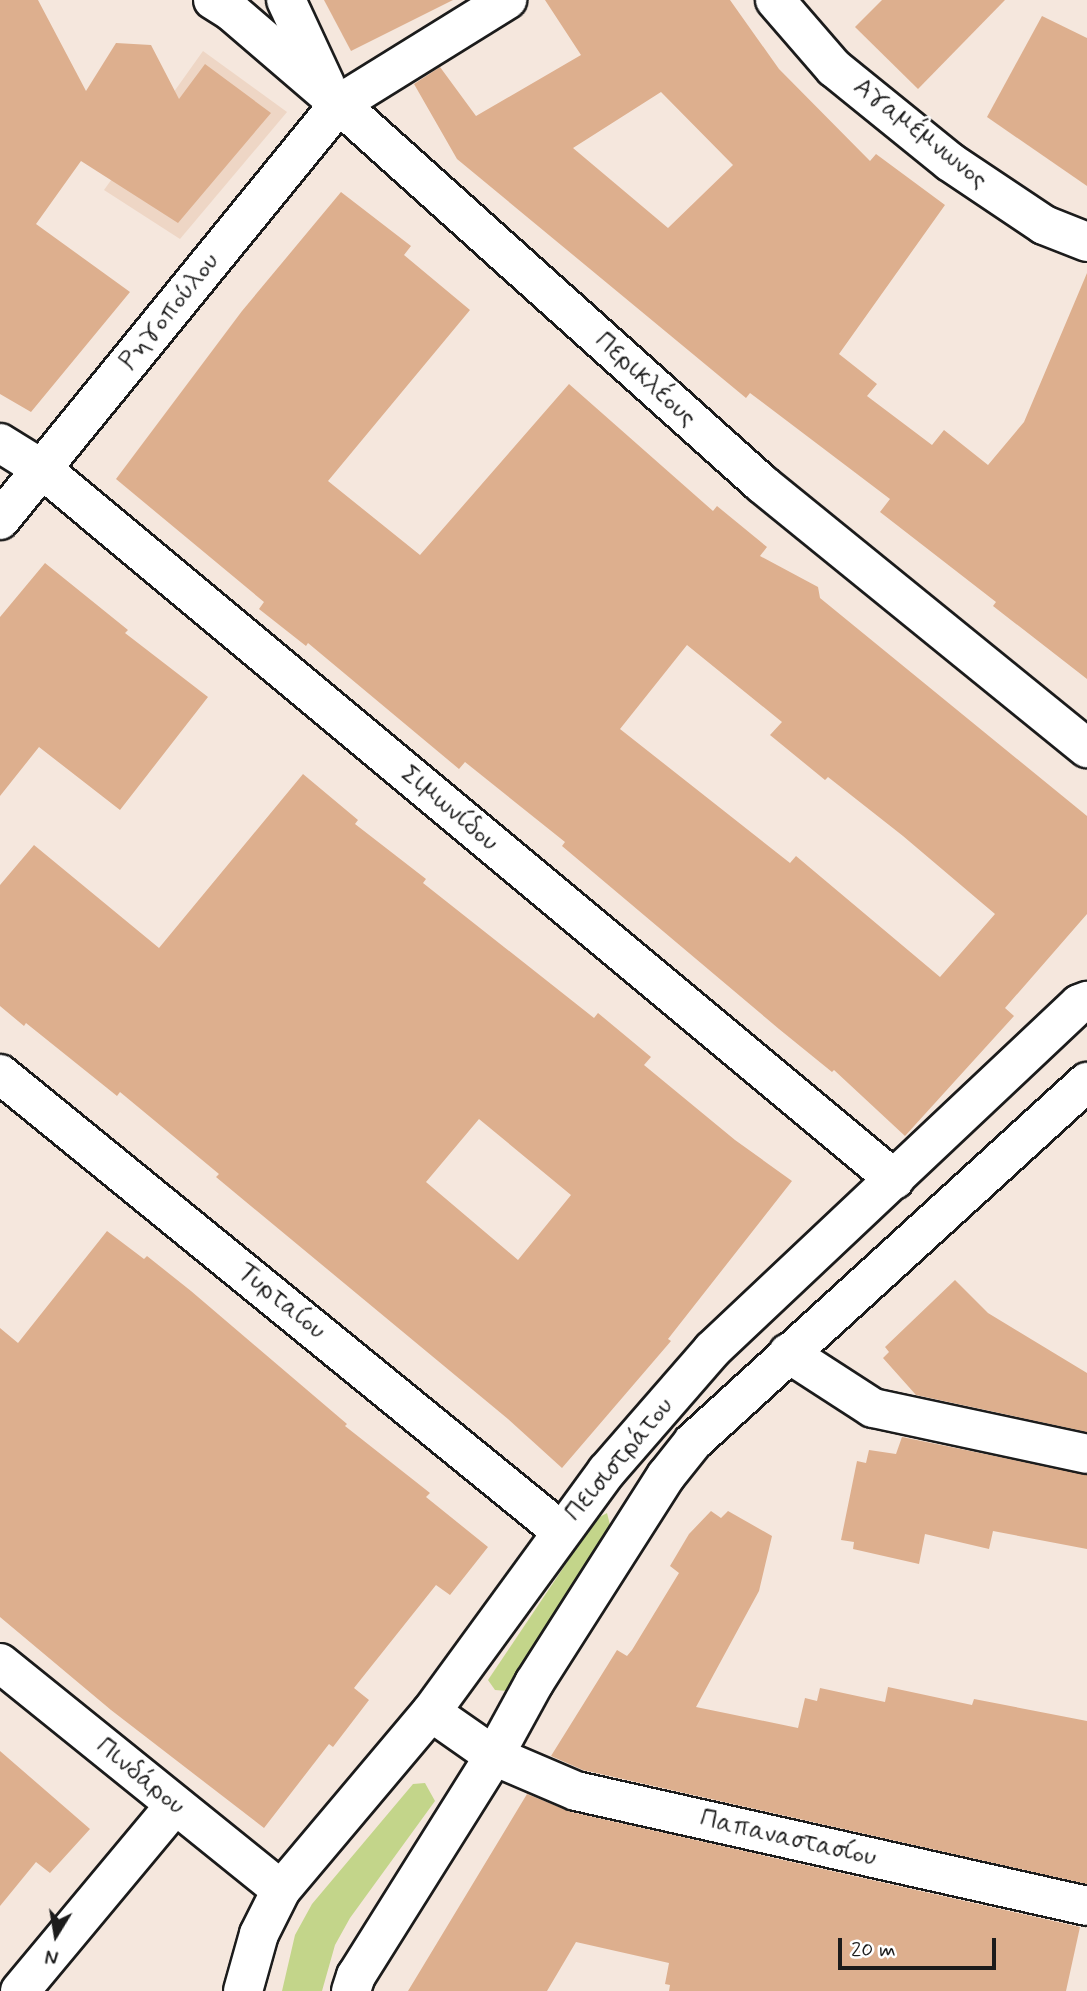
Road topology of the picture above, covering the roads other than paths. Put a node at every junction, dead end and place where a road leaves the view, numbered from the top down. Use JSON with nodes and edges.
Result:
{"nodes":[{"id":1,"x":213,"y":0,"type":"edge"},
{"id":2,"x":286,"y":0,"type":"edge"},
{"id":3,"x":507,"y":0,"type":"edge"},
{"id":4,"x":775,"y":0,"type":"edge"},
{"id":5,"x":335,"y":102,"type":"junction"},
{"id":6,"x":1087,"y":242,"type":"edge"},
{"id":7,"x":0,"y":443,"type":"edge"},
{"id":8,"x":42,"y":469,"type":"junction"},
{"id":9,"x":0,"y":520,"type":"edge"},
{"id":10,"x":1087,"y":748,"type":"edge"},
{"id":11,"x":1087,"y":1001,"type":"edge"},
{"id":12,"x":0,"y":1074,"type":"edge"},
{"id":13,"x":1085,"y":1087,"type":"edge"},
{"id":14,"x":895,"y":1180,"type":"junction"},
{"id":15,"x":788,"y":1353,"type":"junction"},
{"id":16,"x":1087,"y":1454,"type":"edge"},
{"id":17,"x":561,"y":1531,"type":"junction"},
{"id":18,"x":0,"y":1663,"type":"edge"},
{"id":19,"x":431,"y":1712,"type":"junction"},
{"id":20,"x":494,"y":1756,"type":"junction"},
{"id":21,"x":175,"y":1805,"type":"junction"},
{"id":22,"x":281,"y":1890,"type":"junction"},
{"id":23,"x":1087,"y":1906,"type":"edge"},
{"id":24,"x":20,"y":1991,"type":"edge"},
{"id":25,"x":243,"y":1991,"type":"edge"},
{"id":26,"x":351,"y":1991,"type":"edge"}],
"edges":[{"from":1,"to":5,"type":"street","name":"Περικλέους"},
{"from":2,"to":5,"type":"street"},
{"from":3,"to":5,"type":"street","name":"Ρηγοπούλου"},
{"from":4,"to":6,"type":"street","name":"Αγαμέμνωνος"},
{"from":5,"to":8,"type":"street","name":"Ρηγοπούλου"},
{"from":5,"to":10,"type":"street","name":"Περικλέους"},
{"from":7,"to":8,"type":"street","name":"Σιμωνίδου"},
{"from":8,"to":9,"type":"street","name":"Ρηγοπούλου"},
{"from":8,"to":14,"type":"street","name":"Σιμωνίδου"},
{"from":11,"to":14,"type":"street","name":"Πεισιστράτου"},
{"from":12,"to":17,"type":"street","name":"Τυρταίου"},
{"from":13,"to":15,"type":"street"},
{"from":14,"to":17,"type":"street","name":"Πεισιστράτου"},
{"from":15,"to":16,"type":"street"},
{"from":15,"to":20,"type":"street"},
{"from":17,"to":19,"type":"street","name":"Πεισιστράτου"},
{"from":18,"to":21,"type":"street","name":"Πινδάρου"},
{"from":19,"to":20,"type":"street","name":"Παπαναστασίου"},
{"from":19,"to":22,"type":"street","name":"Πεισιστράτου"},
{"from":20,"to":23,"type":"street","name":"Παπαναστασίου"},
{"from":20,"to":26,"type":"street"},
{"from":21,"to":22,"type":"street","name":"Πινδάρου"},
{"from":21,"to":24,"type":"street"},
{"from":22,"to":25,"type":"street","name":"Πεισιστράτου"}]}
